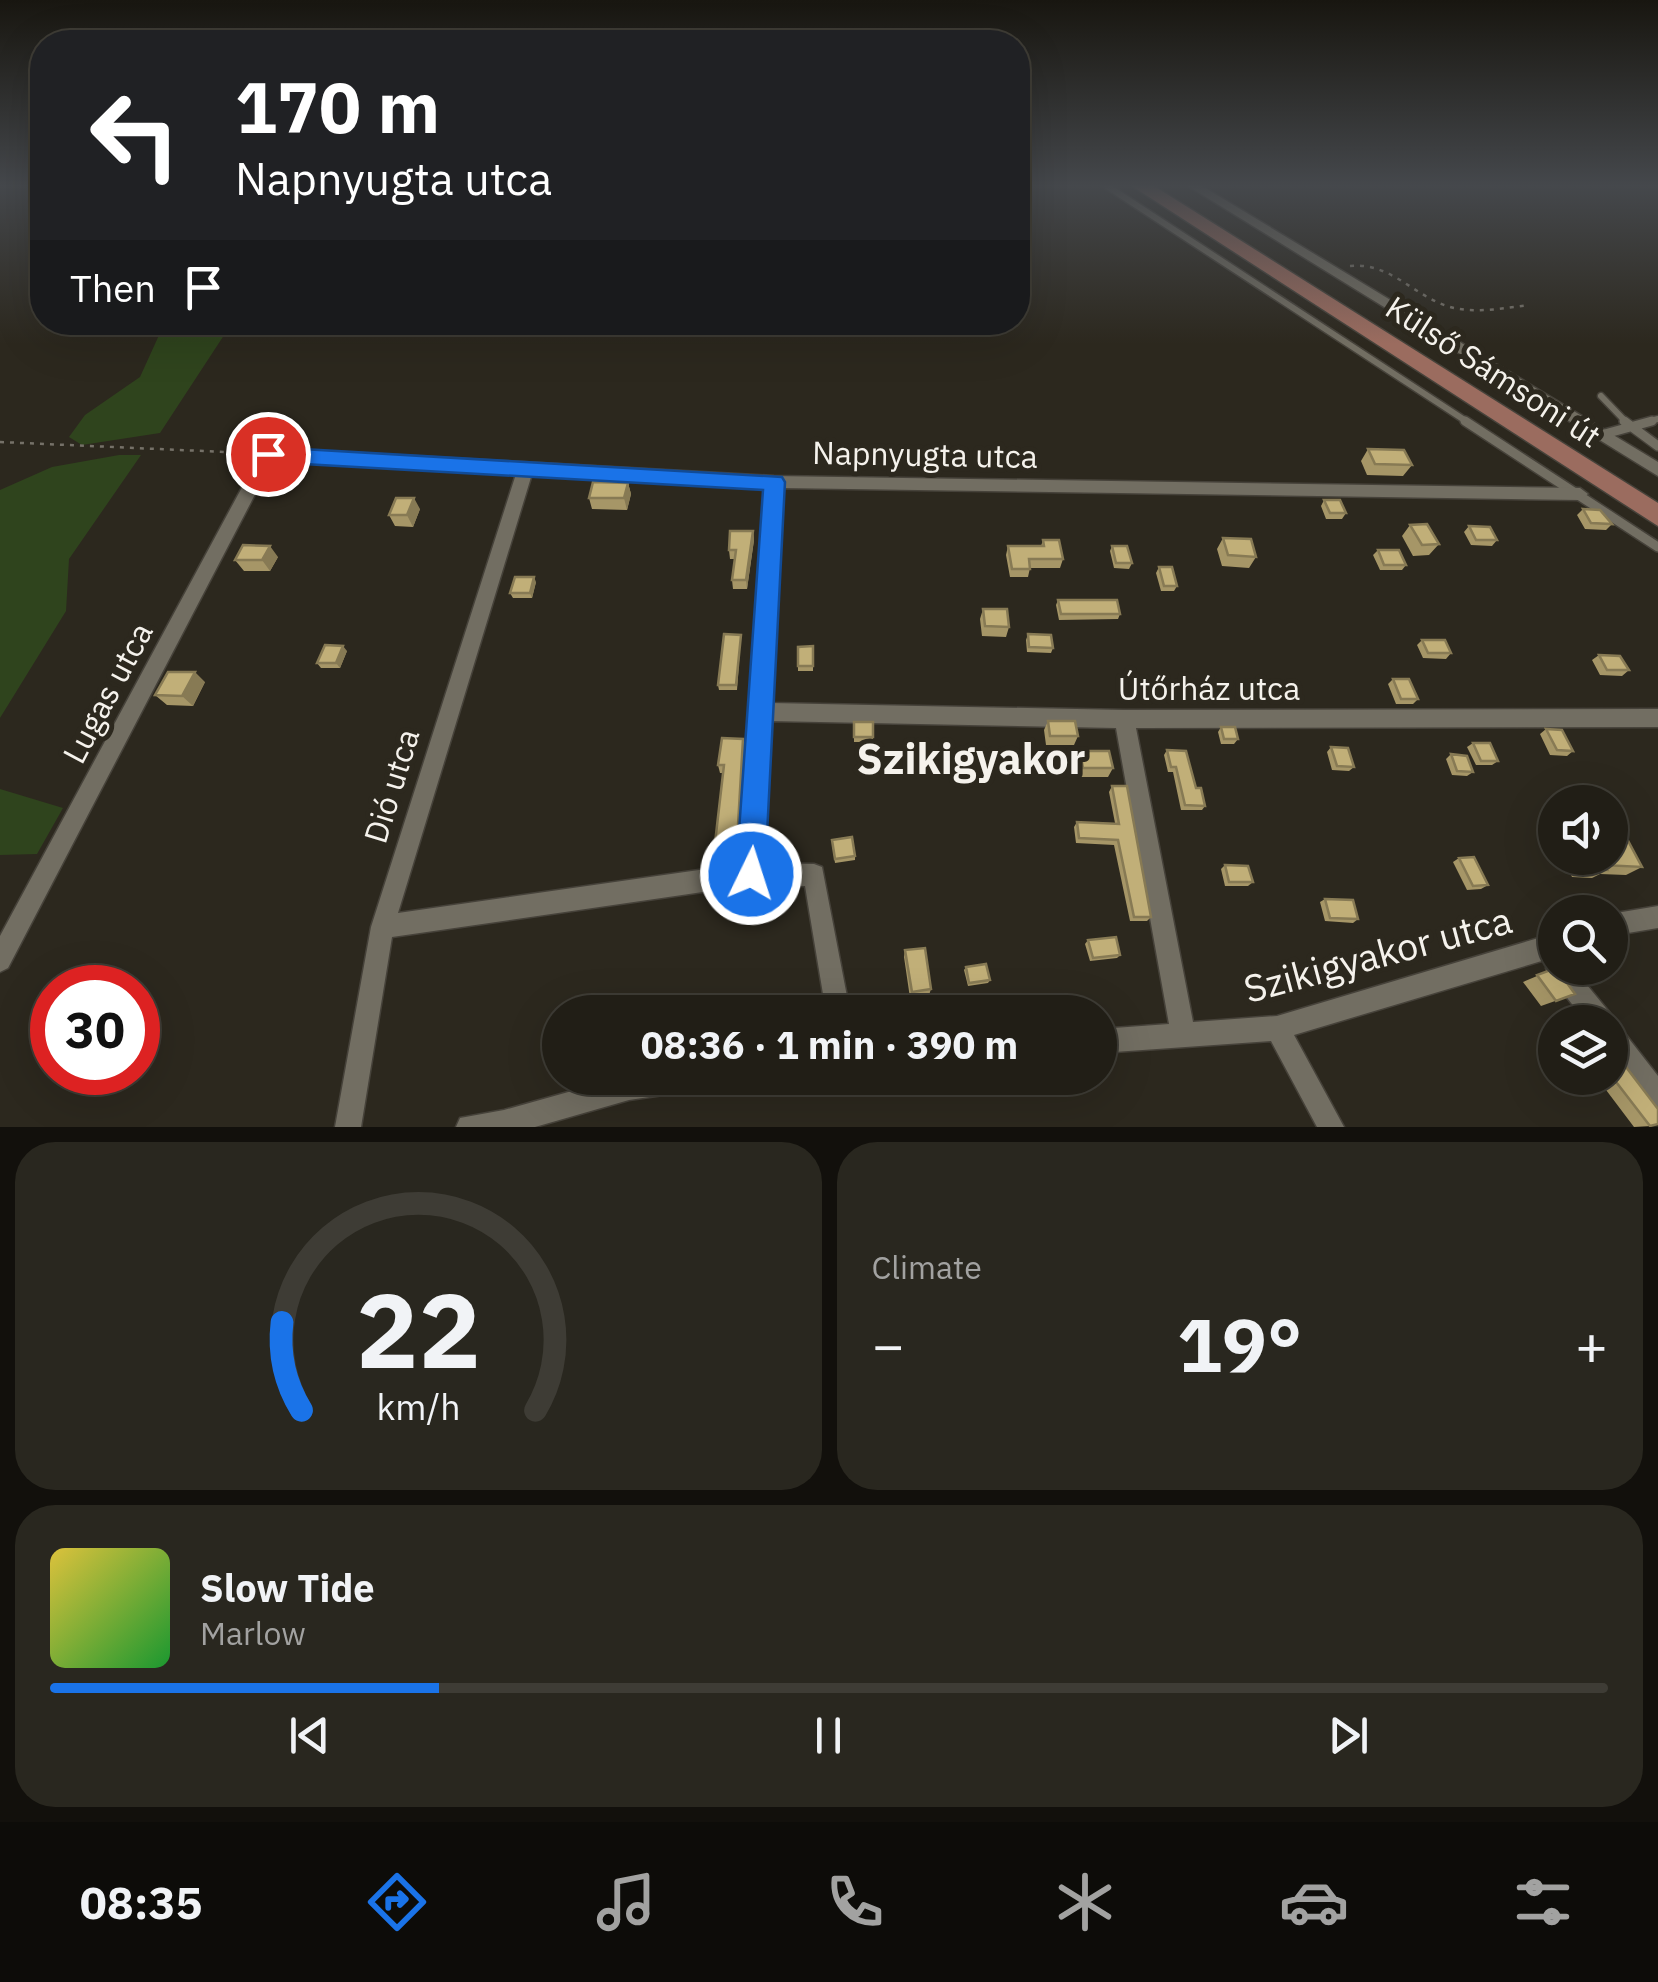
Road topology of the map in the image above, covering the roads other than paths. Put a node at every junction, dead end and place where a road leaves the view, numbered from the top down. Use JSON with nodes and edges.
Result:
{"nodes":[{"id":1,"x":1188,"y":239,"type":"edge"},
{"id":2,"x":1223,"y":239,"type":"edge"},
{"id":3,"x":1243,"y":239,"type":"edge"},
{"id":4,"x":1280,"y":239,"type":"edge"},
{"id":5,"x":1601,"y":396,"type":"dead end"},
{"id":6,"x":1658,"y":420,"type":"edge"},
{"id":7,"x":1628,"y":425,"type":"junction"},
{"id":8,"x":1601,"y":435,"type":"junction"},
{"id":9,"x":1658,"y":446,"type":"edge"},
{"id":10,"x":268,"y":454,"type":"joint"},
{"id":11,"x":525,"y":470,"type":"junction"},
{"id":12,"x":1658,"y":470,"type":"edge"},
{"id":13,"x":774,"y":482,"type":"junction"},
{"id":14,"x":1580,"y":494,"type":"junction"},
{"id":15,"x":1658,"y":500,"type":"edge"},
{"id":16,"x":1658,"y":516,"type":"edge"},
{"id":17,"x":1658,"y":547,"type":"edge"},
{"id":18,"x":760,"y":712,"type":"junction"},
{"id":19,"x":1658,"y":718,"type":"edge"},
{"id":20,"x":1124,"y":719,"type":"junction"},
{"id":21,"x":751,"y":874,"type":"junction"},
{"id":22,"x":1658,"y":917,"type":"edge"},
{"id":23,"x":1628,"y":922,"type":"edge"},
{"id":24,"x":382,"y":927,"type":"junction"},
{"id":25,"x":0,"y":960,"type":"edge"},
{"id":26,"x":1538,"y":961,"type":"edge"},
{"id":27,"x":835,"y":995,"type":"edge"},
{"id":28,"x":1278,"y":1028,"type":"junction"},
{"id":29,"x":1184,"y":1037,"type":"junction"},
{"id":30,"x":1117,"y":1040,"type":"edge"},
{"id":31,"x":1628,"y":1057,"type":"edge"},
{"id":32,"x":601,"y":1095,"type":"edge"},
{"id":33,"x":1658,"y":1096,"type":"edge"},
{"id":34,"x":348,"y":1127,"type":"edge"},
{"id":35,"x":469,"y":1127,"type":"edge"},
{"id":36,"x":1331,"y":1127,"type":"edge"}],
"edges":[{"from":1,"to":14,"type":"lane"},
{"from":2,"to":16,"type":"main road","name":"Külső Sámsoni út"},
{"from":3,"to":15,"type":"main road","name":"Külső Sámsoni út"},
{"from":4,"to":8,"type":"street"},
{"from":5,"to":7,"type":"lane"},
{"from":6,"to":7,"type":"lane"},
{"from":7,"to":8,"type":"lane"},
{"from":7,"to":9,"type":"lane"},
{"from":8,"to":12,"type":"street"},
{"from":10,"to":11,"type":"street","name":"Napnyugta utca"},
{"from":10,"to":25,"type":"street","name":"Lugas utca"},
{"from":11,"to":13,"type":"street","name":"Napnyugta utca"},
{"from":11,"to":24,"type":"street","name":"Dió utca"},
{"from":13,"to":14,"type":"street","name":"Napnyugta utca"},
{"from":13,"to":18,"type":"street"},
{"from":14,"to":17,"type":"lane"},
{"from":18,"to":20,"type":"street","name":"Útőrház utca"},
{"from":18,"to":21,"type":"street"},
{"from":19,"to":20,"type":"street","name":"Útőrház utca"},
{"from":20,"to":29,"type":"street"},
{"from":21,"to":24,"type":"street"},
{"from":21,"to":27,"type":"street"},
{"from":22,"to":23,"type":"street"},
{"from":24,"to":34,"type":"street","name":"Dió utca"},
{"from":26,"to":28,"type":"street","name":"Szikigyakor utca"},
{"from":28,"to":29,"type":"street","name":"Szikigyakor utca"},
{"from":28,"to":36,"type":"street"},
{"from":29,"to":30,"type":"street","name":"Szikigyakor utca"},
{"from":31,"to":33,"type":"street"},
{"from":32,"to":35,"type":"street"}]}
